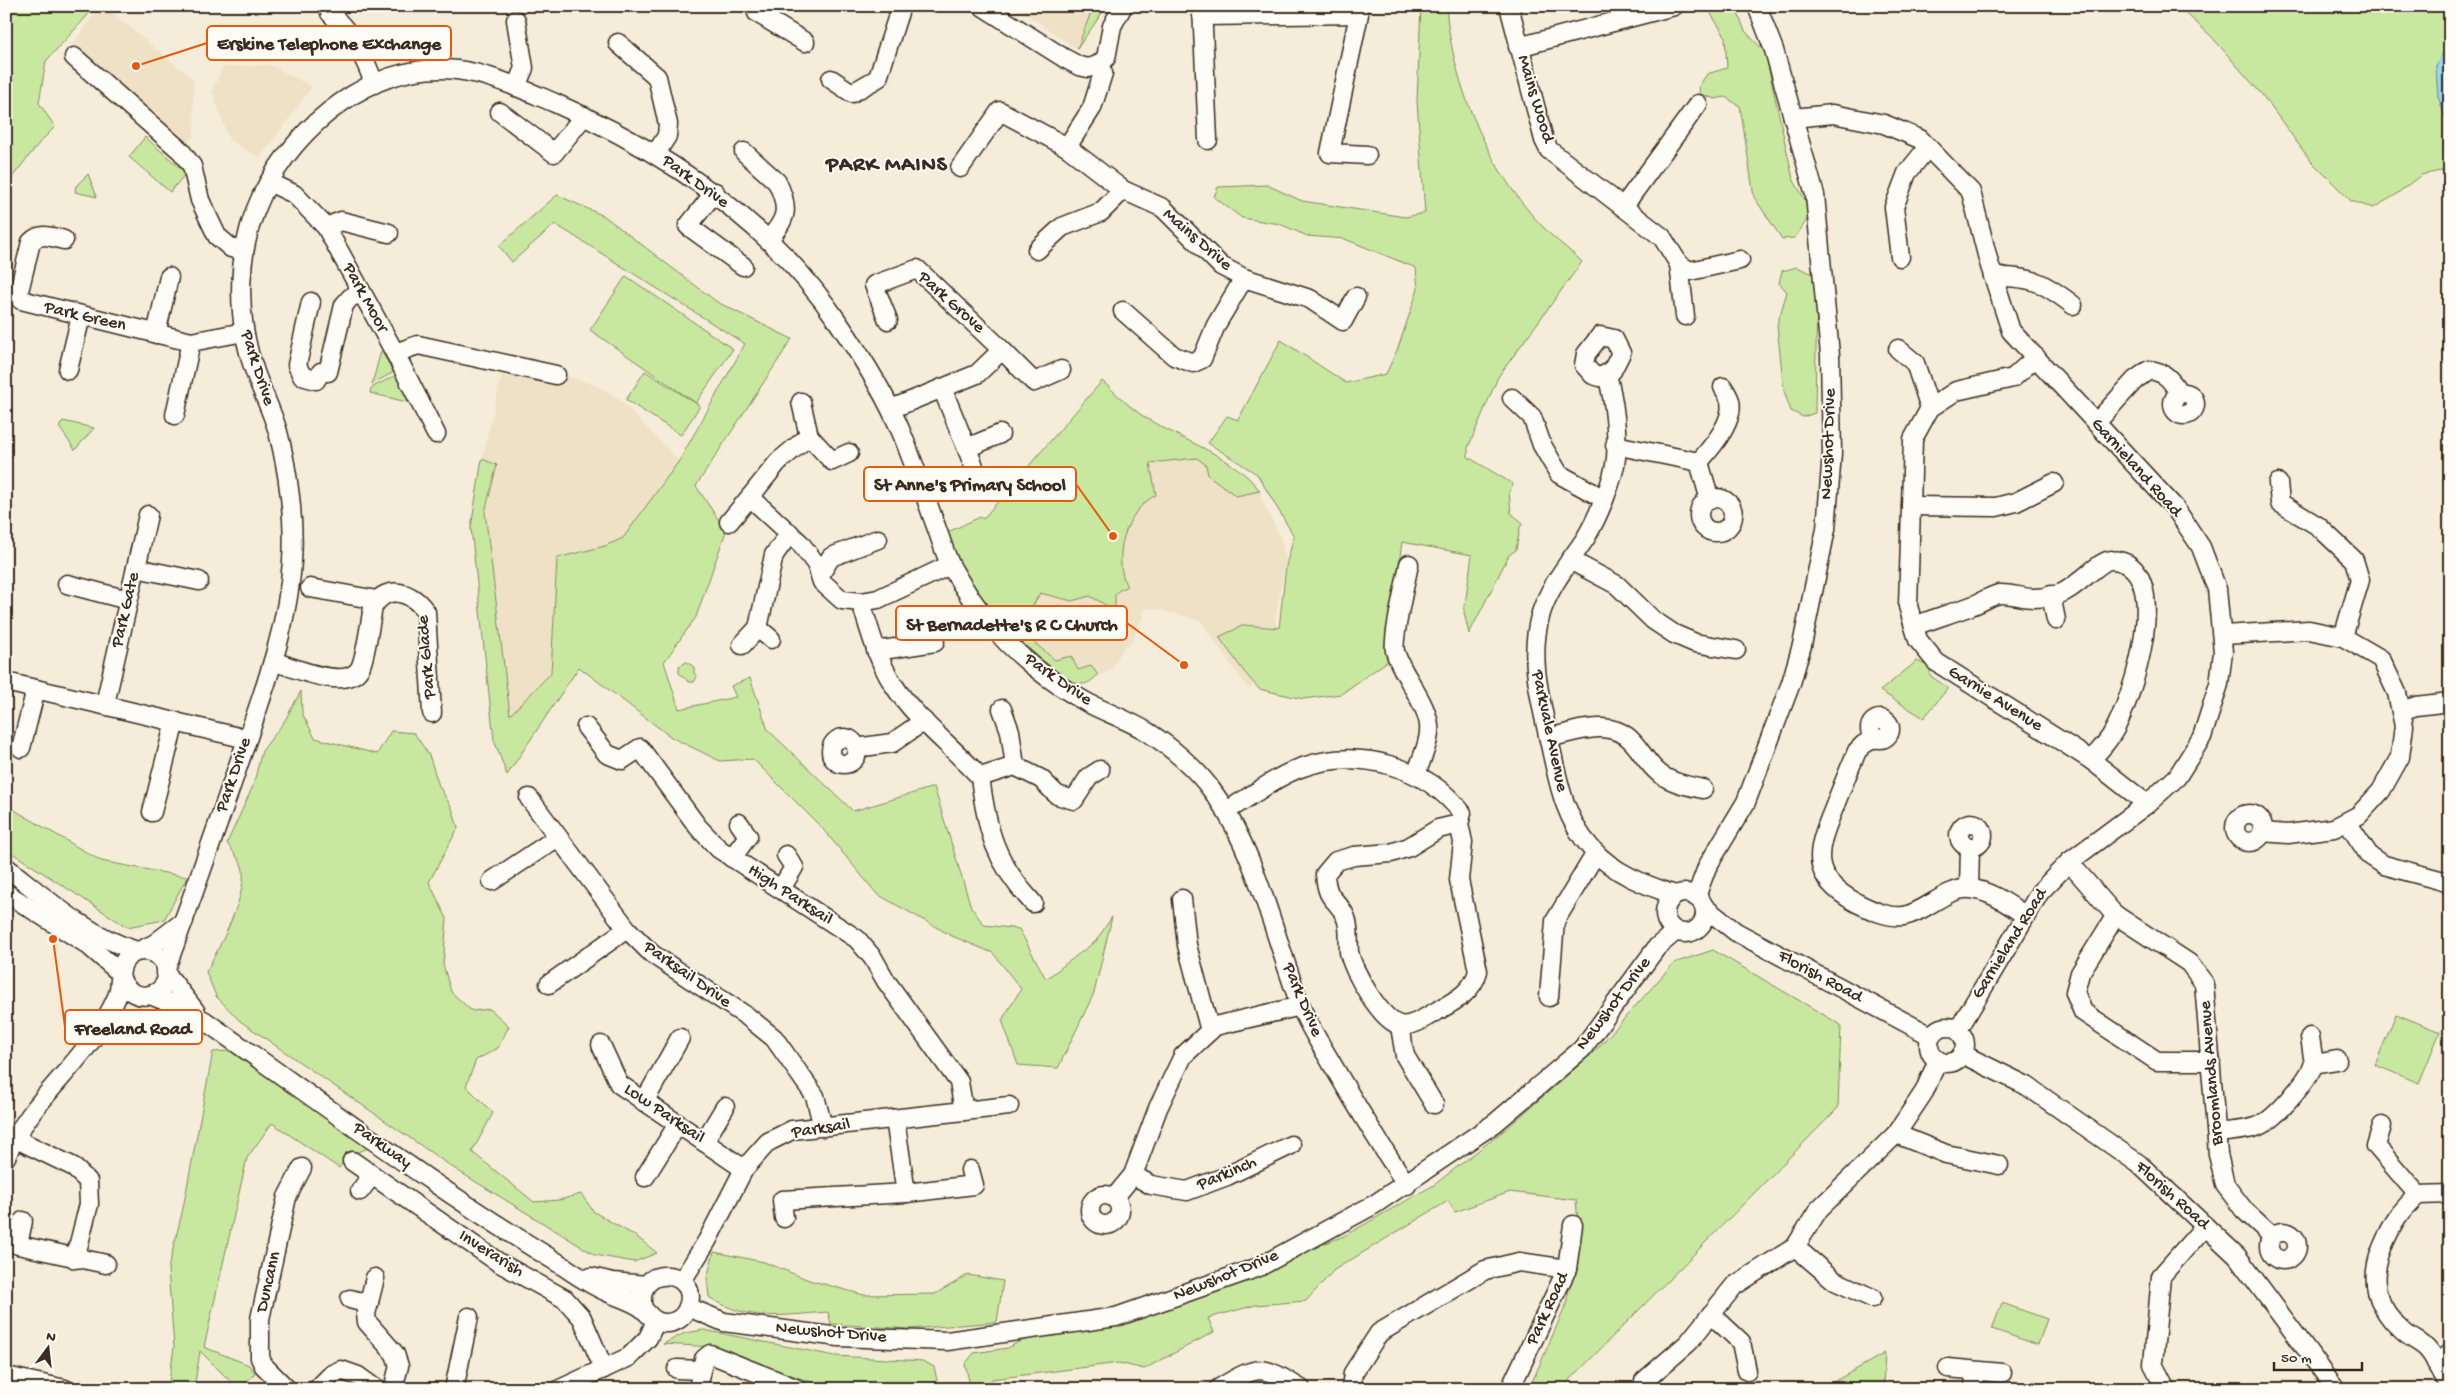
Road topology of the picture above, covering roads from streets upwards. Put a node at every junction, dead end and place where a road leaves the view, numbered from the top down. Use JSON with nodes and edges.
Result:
{"nodes":[{"id":1,"x":761,"y":6,"type":"edge"},
{"id":2,"x":901,"y":6,"type":"edge"},
{"id":3,"x":982,"y":6,"type":"edge"},
{"id":4,"x":1123,"y":6,"type":"edge"},
{"id":5,"x":1509,"y":6,"type":"edge"},
{"id":6,"x":1674,"y":6,"type":"edge"},
{"id":7,"x":1757,"y":6,"type":"edge"},
{"id":8,"x":329,"y":9,"type":"edge"},
{"id":9,"x":1360,"y":10,"type":"edge"},
{"id":10,"x":1202,"y":11,"type":"edge"},
{"id":11,"x":516,"y":20,"type":"dead end"},
{"id":12,"x":805,"y":42,"type":"dead end"},
{"id":13,"x":618,"y":43,"type":"dead end"},
{"id":14,"x":1518,"y":46,"type":"junction"},
{"id":15,"x":74,"y":57,"type":"dead end"},
{"id":16,"x":1102,"y":61,"type":"junction"},
{"id":17,"x":831,"y":79,"type":"dead end"},
{"id":18,"x":374,"y":84,"type":"junction"},
{"id":19,"x":516,"y":87,"type":"junction"},
{"id":20,"x":1698,"y":104,"type":"dead end"},
{"id":21,"x":500,"y":112,"type":"dead end"},
{"id":22,"x":584,"y":116,"type":"junction"},
{"id":23,"x":1793,"y":118,"type":"junction"},
{"id":24,"x":1208,"y":140,"type":"dead end"},
{"id":25,"x":1067,"y":147,"type":"junction"},
{"id":26,"x":1928,"y":147,"type":"junction"},
{"id":27,"x":744,"y":152,"type":"dead end"},
{"id":28,"x":656,"y":154,"type":"junction"},
{"id":29,"x":1367,"y":156,"type":"dead end"},
{"id":30,"x":960,"y":168,"type":"dead end"},
{"id":31,"x":269,"y":182,"type":"junction"},
{"id":32,"x":1123,"y":190,"type":"junction"},
{"id":33,"x":715,"y":192,"type":"junction"},
{"id":34,"x":1623,"y":207,"type":"junction"},
{"id":35,"x":326,"y":227,"type":"junction"},
{"id":36,"x":388,"y":233,"type":"dead end"},
{"id":37,"x":64,"y":240,"type":"dead end"},
{"id":38,"x":768,"y":240,"type":"junction"},
{"id":39,"x":244,"y":250,"type":"junction"},
{"id":40,"x":1037,"y":250,"type":"dead end"},
{"id":41,"x":1900,"y":258,"type":"dead end"},
{"id":42,"x":1740,"y":260,"type":"dead end"},
{"id":43,"x":1679,"y":264,"type":"junction"},
{"id":44,"x":742,"y":266,"type":"dead end"},
{"id":45,"x":169,"y":277,"type":"dead end"},
{"id":46,"x":1993,"y":277,"type":"junction"},
{"id":47,"x":1244,"y":278,"type":"junction"},
{"id":48,"x":361,"y":292,"type":"junction"},
{"id":49,"x":1356,"y":297,"type":"dead end"},
{"id":50,"x":311,"y":302,"type":"dead end"},
{"id":51,"x":2073,"y":305,"type":"dead end"},
{"id":52,"x":1124,"y":311,"type":"dead end"},
{"id":53,"x":81,"y":316,"type":"junction"},
{"id":54,"x":1684,"y":316,"type":"dead end"},
{"id":55,"x":888,"y":320,"type":"dead end"},
{"id":56,"x":244,"y":332,"type":"junction"},
{"id":57,"x":156,"y":334,"type":"junction"},
{"id":58,"x":191,"y":342,"type":"junction"},
{"id":59,"x":1898,"y":349,"type":"dead end"},
{"id":60,"x":1002,"y":350,"type":"junction"},
{"id":61,"x":395,"y":353,"type":"junction"},
{"id":62,"x":2036,"y":357,"type":"junction"},
{"id":63,"x":68,"y":370,"type":"dead end"},
{"id":64,"x":1061,"y":370,"type":"dead end"},
{"id":65,"x":556,"y":375,"type":"dead end"},
{"id":66,"x":1607,"y":376,"type":"dead end"},
{"id":67,"x":1723,"y":387,"type":"dead end"},
{"id":68,"x":942,"y":388,"type":"junction"},
{"id":69,"x":2180,"y":394,"type":"dead end"},
{"id":70,"x":1512,"y":398,"type":"dead end"},
{"id":71,"x":801,"y":402,"type":"dead end"},
{"id":72,"x":1930,"y":408,"type":"junction"},
{"id":73,"x":890,"y":409,"type":"junction"},
{"id":74,"x":175,"y":415,"type":"dead end"},
{"id":75,"x":2096,"y":423,"type":"junction"},
{"id":76,"x":436,"y":434,"type":"dead end"},
{"id":77,"x":1000,"y":434,"type":"dead end"},
{"id":78,"x":809,"y":436,"type":"junction"},
{"id":79,"x":1615,"y":445,"type":"junction"},
{"id":80,"x":967,"y":448,"type":"junction"},
{"id":81,"x":848,"y":453,"type":"dead end"},
{"id":82,"x":1699,"y":462,"type":"junction"},
{"id":83,"x":974,"y":466,"type":"dead end"},
{"id":84,"x":2054,"y":483,"type":"dead end"},
{"id":85,"x":2278,"y":483,"type":"dead end"},
{"id":86,"x":750,"y":497,"type":"junction"},
{"id":87,"x":1604,"y":499,"type":"junction"},
{"id":88,"x":1710,"y":500,"type":"dead end"},
{"id":89,"x":1911,"y":506,"type":"junction"},
{"id":90,"x":148,"y":515,"type":"dead end"},
{"id":91,"x":729,"y":522,"type":"dead end"},
{"id":92,"x":790,"y":534,"type":"junction"},
{"id":93,"x":878,"y":539,"type":"dead end"},
{"id":94,"x":1570,"y":560,"type":"junction"},
{"id":95,"x":1409,"y":564,"type":"dead end"},
{"id":96,"x":950,"y":565,"type":"junction"},
{"id":97,"x":136,"y":568,"type":"junction"},
{"id":98,"x":821,"y":573,"type":"junction"},
{"id":99,"x":199,"y":581,"type":"dead end"},
{"id":100,"x":67,"y":584,"type":"dead end"},
{"id":101,"x":310,"y":588,"type":"dead end"},
{"id":102,"x":2051,"y":595,"type":"junction"},
{"id":103,"x":128,"y":600,"type":"junction"},
{"id":104,"x":377,"y":600,"type":"junction"},
{"id":105,"x":861,"y":602,"type":"junction"},
{"id":106,"x":2056,"y":620,"type":"dead end"},
{"id":107,"x":1914,"y":626,"type":"junction"},
{"id":108,"x":758,"y":628,"type":"junction"},
{"id":109,"x":2223,"y":635,"type":"junction"},
{"id":110,"x":2343,"y":637,"type":"junction"},
{"id":111,"x":772,"y":639,"type":"dead end"},
{"id":112,"x":935,"y":642,"type":"dead end"},
{"id":113,"x":742,"y":645,"type":"dead end"},
{"id":114,"x":1736,"y":650,"type":"dead end"},
{"id":115,"x":876,"y":652,"type":"junction"},
{"id":116,"x":273,"y":661,"type":"junction"},
{"id":117,"x":6,"y":682,"type":"edge"},
{"id":118,"x":36,"y":689,"type":"junction"},
{"id":119,"x":2450,"y":702,"type":"edge"},
{"id":120,"x":105,"y":704,"type":"junction"},
{"id":121,"x":1002,"y":709,"type":"dead end"},
{"id":122,"x":2401,"y":711,"type":"junction"},
{"id":123,"x":432,"y":713,"type":"dead end"},
{"id":124,"x":175,"y":721,"type":"junction"},
{"id":125,"x":924,"y":721,"type":"junction"},
{"id":126,"x":586,"y":727,"type":"dead end"},
{"id":127,"x":1875,"y":737,"type":"dead end"},
{"id":128,"x":1549,"y":738,"type":"junction"},
{"id":129,"x":247,"y":739,"type":"junction"},
{"id":130,"x":22,"y":748,"type":"dead end"},
{"id":131,"x":856,"y":748,"type":"dead end"},
{"id":132,"x":2091,"y":760,"type":"junction"},
{"id":133,"x":1015,"y":766,"type":"junction"},
{"id":134,"x":1100,"y":770,"type":"dead end"},
{"id":135,"x":1416,"y":774,"type":"junction"},
{"id":136,"x":980,"y":777,"type":"junction"},
{"id":137,"x":1703,"y":789,"type":"dead end"},
{"id":138,"x":529,"y":798,"type":"dead end"},
{"id":139,"x":2146,"y":804,"type":"junction"},
{"id":140,"x":1226,"y":811,"type":"junction"},
{"id":141,"x":152,"y":812,"type":"dead end"},
{"id":142,"x":2347,"y":822,"type":"junction"},
{"id":143,"x":739,"y":823,"type":"dead end"},
{"id":144,"x":1459,"y":824,"type":"junction"},
{"id":145,"x":2262,"y":832,"type":"dead end"},
{"id":146,"x":558,"y":837,"type":"junction"},
{"id":147,"x":1970,"y":847,"type":"dead end"},
{"id":148,"x":1596,"y":853,"type":"junction"},
{"id":149,"x":786,"y":855,"type":"dead end"},
{"id":150,"x":732,"y":858,"type":"junction"},
{"id":151,"x":2069,"y":862,"type":"junction"},
{"id":152,"x":6,"y":867,"type":"edge"},
{"id":153,"x":492,"y":880,"type":"dead end"},
{"id":154,"x":2450,"y":884,"type":"edge"},
{"id":155,"x":1644,"y":885,"type":"junction"},
{"id":156,"x":1969,"y":888,"type":"junction"},
{"id":157,"x":781,"y":889,"type":"junction"},
{"id":158,"x":6,"y":892,"type":"edge"},
{"id":159,"x":1182,"y":899,"type":"dead end"},
{"id":160,"x":1032,"y":903,"type":"dead end"},
{"id":161,"x":1691,"y":903,"type":"junction"},
{"id":162,"x":2025,"y":915,"type":"junction"},
{"id":163,"x":2116,"y":915,"type":"junction"},
{"id":164,"x":184,"y":920,"type":"junction"},
{"id":165,"x":1669,"y":923,"type":"junction"},
{"id":166,"x":627,"y":929,"type":"junction"},
{"id":167,"x":139,"y":951,"type":"junction"},
{"id":168,"x":166,"y":970,"type":"junction"},
{"id":169,"x":121,"y":976,"type":"junction"},
{"id":170,"x":549,"y":984,"type":"dead end"},
{"id":171,"x":146,"y":996,"type":"junction"},
{"id":172,"x":1549,"y":997,"type":"dead end"},
{"id":173,"x":1301,"y":1006,"type":"junction"},
{"id":174,"x":205,"y":1021,"type":"junction"},
{"id":175,"x":102,"y":1026,"type":"junction"},
{"id":176,"x":1400,"y":1026,"type":"junction"},
{"id":177,"x":1958,"y":1030,"type":"junction"},
{"id":178,"x":1210,"y":1031,"type":"junction"},
{"id":179,"x":1931,"y":1036,"type":"junction"},
{"id":180,"x":2310,"y":1037,"type":"dead end"},
{"id":181,"x":680,"y":1038,"type":"dead end"},
{"id":182,"x":601,"y":1045,"type":"dead end"},
{"id":183,"x":1962,"y":1054,"type":"junction"},
{"id":184,"x":1938,"y":1060,"type":"junction"},
{"id":185,"x":2337,"y":1060,"type":"dead end"},
{"id":186,"x":2211,"y":1061,"type":"junction"},
{"id":187,"x":2314,"y":1064,"type":"junction"},
{"id":188,"x":644,"y":1102,"type":"junction"},
{"id":189,"x":1434,"y":1104,"type":"dead end"},
{"id":190,"x":1009,"y":1106,"type":"dead end"},
{"id":191,"x":725,"y":1108,"type":"dead end"},
{"id":192,"x":964,"y":1111,"type":"junction"},
{"id":193,"x":895,"y":1119,"type":"junction"},
{"id":194,"x":678,"y":1124,"type":"junction"},
{"id":195,"x":2382,"y":1126,"type":"dead end"},
{"id":196,"x":823,"y":1127,"type":"junction"},
{"id":197,"x":2217,"y":1133,"type":"junction"},
{"id":198,"x":1896,"y":1134,"type":"junction"},
{"id":199,"x":14,"y":1138,"type":"junction"},
{"id":200,"x":704,"y":1142,"type":"junction"},
{"id":201,"x":1291,"y":1145,"type":"dead end"},
{"id":202,"x":6,"y":1157,"type":"edge"},
{"id":203,"x":352,"y":1161,"type":"dead end"},
{"id":204,"x":1999,"y":1165,"type":"dead end"},
{"id":205,"x":302,"y":1168,"type":"dead end"},
{"id":206,"x":744,"y":1169,"type":"junction"},
{"id":207,"x":970,"y":1170,"type":"dead end"},
{"id":208,"x":1133,"y":1175,"type":"junction"},
{"id":209,"x":372,"y":1176,"type":"junction"},
{"id":210,"x":645,"y":1177,"type":"dead end"},
{"id":211,"x":1407,"y":1185,"type":"junction"},
{"id":212,"x":360,"y":1192,"type":"dead end"},
{"id":213,"x":906,"y":1193,"type":"junction"},
{"id":214,"x":2450,"y":1194,"type":"edge"},
{"id":215,"x":2418,"y":1195,"type":"junction"},
{"id":216,"x":1114,"y":1198,"type":"dead end"},
{"id":217,"x":784,"y":1218,"type":"dead end"},
{"id":218,"x":24,"y":1221,"type":"dead end"},
{"id":219,"x":1573,"y":1225,"type":"dead end"},
{"id":220,"x":2205,"y":1226,"type":"junction"},
{"id":221,"x":2272,"y":1236,"type":"dead end"},
{"id":222,"x":1795,"y":1247,"type":"junction"},
{"id":223,"x":75,"y":1259,"type":"junction"},
{"id":224,"x":106,"y":1264,"type":"dead end"},
{"id":225,"x":563,"y":1266,"type":"junction"},
{"id":226,"x":1567,"y":1269,"type":"junction"},
{"id":227,"x":375,"y":1278,"type":"dead end"},
{"id":228,"x":682,"y":1281,"type":"junction"},
{"id":229,"x":646,"y":1285,"type":"junction"},
{"id":230,"x":1872,"y":1298,"type":"dead end"},
{"id":231,"x":350,"y":1299,"type":"dead end"},
{"id":232,"x":369,"y":1304,"type":"junction"},
{"id":233,"x":688,"y":1307,"type":"junction"},
{"id":234,"x":643,"y":1309,"type":"junction"},
{"id":235,"x":1711,"y":1314,"type":"junction"},
{"id":236,"x":469,"y":1317,"type":"dead end"},
{"id":237,"x":656,"y":1321,"type":"junction"},
{"id":238,"x":2443,"y":1358,"type":"edge"},
{"id":239,"x":1948,"y":1368,"type":"dead end"},
{"id":240,"x":604,"y":1369,"type":"junction"},
{"id":241,"x":677,"y":1369,"type":"dead end"},
{"id":242,"x":701,"y":1370,"type":"junction"},
{"id":243,"x":1747,"y":1371,"type":"dead end"},
{"id":244,"x":1976,"y":1371,"type":"junction"},
{"id":245,"x":2002,"y":1373,"type":"dead end"},
{"id":246,"x":6,"y":1376,"type":"edge"},
{"id":247,"x":2445,"y":1378,"type":"dead end"},
{"id":248,"x":24,"y":1385,"type":"edge"},
{"id":249,"x":65,"y":1389,"type":"edge"},
{"id":250,"x":287,"y":1389,"type":"edge"},
{"id":251,"x":317,"y":1389,"type":"edge"},
{"id":252,"x":376,"y":1389,"type":"edge"},
{"id":253,"x":393,"y":1389,"type":"edge"},
{"id":254,"x":454,"y":1389,"type":"edge"},
{"id":255,"x":560,"y":1389,"type":"edge"},
{"id":256,"x":698,"y":1389,"type":"edge"},
{"id":257,"x":798,"y":1389,"type":"edge"},
{"id":258,"x":1218,"y":1389,"type":"edge"},
{"id":259,"x":1301,"y":1389,"type":"edge"},
{"id":260,"x":1351,"y":1389,"type":"edge"},
{"id":261,"x":1510,"y":1389,"type":"edge"},
{"id":262,"x":1643,"y":1389,"type":"edge"},
{"id":263,"x":1974,"y":1389,"type":"edge"},
{"id":264,"x":2166,"y":1389,"type":"edge"},
{"id":265,"x":2336,"y":1389,"type":"edge"}],
"edges":[{"from":1,"to":12,"type":"street"},
{"from":2,"to":17,"type":"street"},
{"from":3,"to":16,"type":"street"},
{"from":4,"to":16,"type":"street"},
{"from":5,"to":14,"type":"street","name":"Mains Wood"},
{"from":6,"to":14,"type":"street","name":"Mains Wood"},
{"from":7,"to":23,"type":"street","name":"Newshot Drive"},
{"from":8,"to":18,"type":"street"},
{"from":9,"to":10,"type":"street"},
{"from":9,"to":29,"type":"street"},
{"from":10,"to":24,"type":"street"},
{"from":11,"to":19,"type":"street"},
{"from":13,"to":28,"type":"street"},
{"from":14,"to":34,"type":"street","name":"Mains Wood"},
{"from":15,"to":39,"type":"street"},
{"from":16,"to":25,"type":"street"},
{"from":18,"to":19,"type":"street","name":"Park Drive"},
{"from":18,"to":31,"type":"street","name":"Park Drive"},
{"from":19,"to":22,"type":"street","name":"Park Drive"},
{"from":20,"to":34,"type":"street"},
{"from":21,"to":22,"type":"street"},
{"from":22,"to":28,"type":"street","name":"Park Drive"},
{"from":23,"to":26,"type":"street","name":"Garnieland Road"},
{"from":23,"to":161,"type":"street","name":"Newshot Drive"},
{"from":25,"to":30,"type":"street","name":"Mains Drive"},
{"from":25,"to":32,"type":"street","name":"Mains Drive"},
{"from":26,"to":41,"type":"street"},
{"from":26,"to":46,"type":"street","name":"Garnieland Road"},
{"from":27,"to":38,"type":"street"},
{"from":28,"to":33,"type":"street","name":"Park Drive"},
{"from":31,"to":35,"type":"street","name":"Park Moor"},
{"from":31,"to":39,"type":"street","name":"Park Drive"},
{"from":32,"to":40,"type":"street"},
{"from":32,"to":47,"type":"street","name":"Mains Drive"},
{"from":33,"to":38,"type":"street","name":"Park Drive"},
{"from":33,"to":44,"type":"street"},
{"from":34,"to":43,"type":"street","name":"Mains Wood"},
{"from":35,"to":36,"type":"street"},
{"from":35,"to":48,"type":"street","name":"Park Moor"},
{"from":37,"to":53,"type":"street","name":"Park Green"},
{"from":38,"to":73,"type":"street","name":"Park Drive"},
{"from":39,"to":56,"type":"street","name":"Park Drive"},
{"from":42,"to":43,"type":"street"},
{"from":43,"to":54,"type":"street"},
{"from":45,"to":57,"type":"street"},
{"from":46,"to":51,"type":"street"},
{"from":46,"to":62,"type":"street","name":"Garnieland Road"},
{"from":47,"to":49,"type":"street","name":"Mains Drive"},
{"from":47,"to":52,"type":"street","name":"Mains Drive"},
{"from":48,"to":50,"type":"street"},
{"from":48,"to":61,"type":"street","name":"Park Moor"},
{"from":53,"to":57,"type":"street","name":"Park Green"},
{"from":53,"to":63,"type":"street"},
{"from":55,"to":60,"type":"street","name":"Park Grove"},
{"from":56,"to":58,"type":"street","name":"Park Green"},
{"from":56,"to":116,"type":"street","name":"Park Drive"},
{"from":57,"to":58,"type":"street","name":"Park Green"},
{"from":58,"to":74,"type":"street"},
{"from":59,"to":72,"type":"street"},
{"from":60,"to":64,"type":"street","name":"Park Grove"},
{"from":60,"to":68,"type":"street"},
{"from":61,"to":65,"type":"street"},
{"from":61,"to":76,"type":"street","name":"Park Moor"},
{"from":62,"to":72,"type":"street","name":"Garnie Avenue"},
{"from":62,"to":75,"type":"street","name":"Garnieland Road"},
{"from":66,"to":79,"type":"street","name":"Parkvale Avenue"},
{"from":67,"to":82,"type":"street"},
{"from":68,"to":73,"type":"street"},
{"from":68,"to":80,"type":"street"},
{"from":69,"to":75,"type":"street"},
{"from":70,"to":87,"type":"street"},
{"from":71,"to":78,"type":"street"},
{"from":72,"to":89,"type":"street","name":"Garnie Avenue"},
{"from":73,"to":96,"type":"street","name":"Park Drive"},
{"from":75,"to":109,"type":"street","name":"Garnieland Road"},
{"from":77,"to":80,"type":"street"},
{"from":78,"to":81,"type":"street"},
{"from":78,"to":86,"type":"street"},
{"from":79,"to":82,"type":"street"},
{"from":79,"to":87,"type":"street","name":"Parkvale Avenue"},
{"from":80,"to":83,"type":"street"},
{"from":82,"to":88,"type":"street"},
{"from":84,"to":89,"type":"street"},
{"from":85,"to":110,"type":"street"},
{"from":86,"to":91,"type":"street"},
{"from":86,"to":92,"type":"street"},
{"from":87,"to":94,"type":"street","name":"Parkvale Avenue"},
{"from":89,"to":107,"type":"street","name":"Garnie Avenue"},
{"from":90,"to":97,"type":"street","name":"Park Gate"},
{"from":92,"to":98,"type":"street"},
{"from":92,"to":108,"type":"street"},
{"from":93,"to":98,"type":"street"},
{"from":94,"to":114,"type":"street"},
{"from":94,"to":128,"type":"street","name":"Parkvale Avenue"},
{"from":95,"to":135,"type":"street"},
{"from":96,"to":105,"type":"street"},
{"from":96,"to":140,"type":"street","name":"Park Drive"},
{"from":97,"to":99,"type":"street"},
{"from":97,"to":103,"type":"street","name":"Park Gate"},
{"from":98,"to":105,"type":"street"},
{"from":100,"to":103,"type":"street"},
{"from":101,"to":104,"type":"street"},
{"from":102,"to":106,"type":"street"},
{"from":102,"to":107,"type":"street"},
{"from":102,"to":132,"type":"street"},
{"from":103,"to":120,"type":"street","name":"Park Gate"},
{"from":104,"to":116,"type":"street"},
{"from":104,"to":123,"type":"street","name":"Park Glade"},
{"from":105,"to":115,"type":"street"},
{"from":107,"to":132,"type":"street","name":"Garnie Avenue"},
{"from":108,"to":111,"type":"street"},
{"from":108,"to":113,"type":"street"},
{"from":109,"to":110,"type":"street"},
{"from":109,"to":139,"type":"street","name":"Garnieland Road"},
{"from":110,"to":122,"type":"street"},
{"from":112,"to":115,"type":"street"},
{"from":115,"to":125,"type":"street"},
{"from":116,"to":129,"type":"street","name":"Park Drive"},
{"from":117,"to":118,"type":"street"},
{"from":118,"to":120,"type":"street"},
{"from":118,"to":130,"type":"street"},
{"from":119,"to":122,"type":"street"},
{"from":120,"to":124,"type":"street"},
{"from":121,"to":133,"type":"street"},
{"from":122,"to":142,"type":"street"},
{"from":124,"to":129,"type":"street"},
{"from":124,"to":141,"type":"street"},
{"from":125,"to":131,"type":"street"},
{"from":125,"to":136,"type":"street"},
{"from":126,"to":150,"type":"street","name":"High Parksail"},
{"from":127,"to":156,"type":"street"},
{"from":128,"to":137,"type":"street"},
{"from":128,"to":148,"type":"street","name":"Parkvale Avenue"},
{"from":129,"to":164,"type":"street","name":"Park Drive"},
{"from":132,"to":139,"type":"street","name":"Garnie Avenue"},
{"from":133,"to":134,"type":"street"},
{"from":133,"to":136,"type":"street"},
{"from":135,"to":140,"type":"street"},
{"from":135,"to":144,"type":"street"},
{"from":136,"to":160,"type":"street"},
{"from":138,"to":146,"type":"street","name":"Parksail Drive"},
{"from":139,"to":151,"type":"street","name":"Garnieland Road"},
{"from":140,"to":173,"type":"street","name":"Park Drive"},
{"from":142,"to":145,"type":"street"},
{"from":142,"to":154,"type":"street"},
{"from":143,"to":150,"type":"street"},
{"from":144,"to":176,"type":"street"},
{"from":144,"to":176,"type":"street"},
{"from":146,"to":153,"type":"street"},
{"from":146,"to":166,"type":"street","name":"Parksail Drive"},
{"from":147,"to":156,"type":"street"},
{"from":148,"to":155,"type":"street","name":"Parkvale Avenue"},
{"from":148,"to":172,"type":"street"},
{"from":149,"to":157,"type":"street"},
{"from":150,"to":157,"type":"street","name":"High Parksail"},
{"from":151,"to":162,"type":"street","name":"Garnieland Road"},
{"from":151,"to":163,"type":"street","name":"Broomlands Avenue"},
{"from":152,"to":167,"type":"street"},
{"from":155,"to":161,"type":"street","name":"Parkvale Avenue"},
{"from":155,"to":165,"type":"street","name":"Parkvale Avenue"},
{"from":156,"to":162,"type":"street"},
{"from":157,"to":192,"type":"street","name":"High Parksail"},
{"from":158,"to":169,"type":"street"},
{"from":159,"to":178,"type":"street"},
{"from":161,"to":165,"type":"street","name":"Newshot Drive"},
{"from":161,"to":165,"type":"street"},
{"from":161,"to":179,"type":"street","name":"Florish Road"},
{"from":162,"to":177,"type":"street","name":"Garnieland Road"},
{"from":163,"to":186,"type":"street","name":"Broomlands Avenue"},
{"from":163,"to":186,"type":"street"},
{"from":164,"to":167,"type":"street"},
{"from":164,"to":168,"type":"street","name":"Park Drive"},
{"from":165,"to":211,"type":"street","name":"Newshot Drive"},
{"from":166,"to":170,"type":"street"},
{"from":166,"to":196,"type":"street","name":"Parksail Drive"},
{"from":167,"to":168,"type":"street"},
{"from":167,"to":169,"type":"street"},
{"from":168,"to":171,"type":"street"},
{"from":168,"to":174,"type":"street","name":"Parkway"},
{"from":169,"to":171,"type":"street"},
{"from":169,"to":175,"type":"street"},
{"from":171,"to":174,"type":"street","name":"Parkway"},
{"from":171,"to":175,"type":"street"},
{"from":173,"to":178,"type":"street"},
{"from":173,"to":211,"type":"street","name":"Park Drive"},
{"from":174,"to":225,"type":"street","name":"Parkway"},
{"from":175,"to":199,"type":"street"},
{"from":176,"to":189,"type":"street"},
{"from":177,"to":179,"type":"street"},
{"from":177,"to":183,"type":"street"},
{"from":178,"to":208,"type":"street"},
{"from":179,"to":184,"type":"street"},
{"from":180,"to":187,"type":"street"},
{"from":181,"to":188,"type":"street"},
{"from":182,"to":188,"type":"street","name":"Low Parksail"},
{"from":183,"to":184,"type":"street"},
{"from":183,"to":220,"type":"street","name":"Florish Road"},
{"from":184,"to":198,"type":"street"},
{"from":185,"to":187,"type":"street"},
{"from":186,"to":197,"type":"street","name":"Broomlands Avenue"},
{"from":187,"to":197,"type":"street"},
{"from":188,"to":194,"type":"street","name":"Low Parksail"},
{"from":190,"to":192,"type":"street","name":"Parksail"},
{"from":191,"to":200,"type":"street"},
{"from":192,"to":193,"type":"street","name":"Parksail"},
{"from":193,"to":196,"type":"street","name":"Parksail"},
{"from":193,"to":213,"type":"street"},
{"from":194,"to":200,"type":"street","name":"Low Parksail"},
{"from":194,"to":210,"type":"street"},
{"from":195,"to":215,"type":"street"},
{"from":196,"to":206,"type":"street","name":"Parksail"},
{"from":197,"to":221,"type":"street","name":"Broomlands Avenue"},
{"from":198,"to":204,"type":"street"},
{"from":198,"to":222,"type":"street"},
{"from":199,"to":202,"type":"street"},
{"from":199,"to":223,"type":"street"},
{"from":200,"to":206,"type":"street","name":"Low Parksail"},
{"from":201,"to":208,"type":"street","name":"Parkinch"},
{"from":203,"to":209,"type":"street","name":"Inverarish"},
{"from":205,"to":250,"type":"street","name":"Duncann"},
{"from":206,"to":228,"type":"street","name":"Parksail"},
{"from":207,"to":213,"type":"street"},
{"from":208,"to":216,"type":"street"},
{"from":209,"to":212,"type":"street"},
{"from":209,"to":240,"type":"street","name":"Inverarish"},
{"from":211,"to":233,"type":"street","name":"Newshot Drive"},
{"from":213,"to":217,"type":"street"},
{"from":214,"to":215,"type":"street"},
{"from":215,"to":238,"type":"street"},
{"from":218,"to":223,"type":"street"},
{"from":219,"to":226,"type":"street","name":"Park Road"},
{"from":220,"to":264,"type":"street"},
{"from":220,"to":265,"type":"street","name":"Florish Road"},
{"from":222,"to":230,"type":"street"},
{"from":222,"to":235,"type":"street"},
{"from":223,"to":224,"type":"street"},
{"from":225,"to":229,"type":"street","name":"Parkway"},
{"from":225,"to":234,"type":"street","name":"Parkway"},
{"from":226,"to":260,"type":"street"},
{"from":226,"to":261,"type":"street","name":"Park Road"},
{"from":227,"to":232,"type":"street"},
{"from":228,"to":229,"type":"street"},
{"from":228,"to":233,"type":"street"},
{"from":229,"to":234,"type":"street"},
{"from":231,"to":232,"type":"street"},
{"from":232,"to":253,"type":"street"},
{"from":233,"to":237,"type":"street"},
{"from":234,"to":237,"type":"street"},
{"from":235,"to":243,"type":"street"},
{"from":235,"to":262,"type":"street"},
{"from":236,"to":254,"type":"street"},
{"from":237,"to":240,"type":"street"},
{"from":238,"to":247,"type":"street"},
{"from":239,"to":244,"type":"street"},
{"from":240,"to":255,"type":"street"},
{"from":241,"to":242,"type":"street"},
{"from":242,"to":256,"type":"street"},
{"from":242,"to":257,"type":"street"},
{"from":244,"to":245,"type":"street"},
{"from":244,"to":263,"type":"street"},
{"from":246,"to":248,"type":"street"},
{"from":248,"to":249,"type":"street"},
{"from":251,"to":252,"type":"street"},
{"from":258,"to":259,"type":"street"}]}
